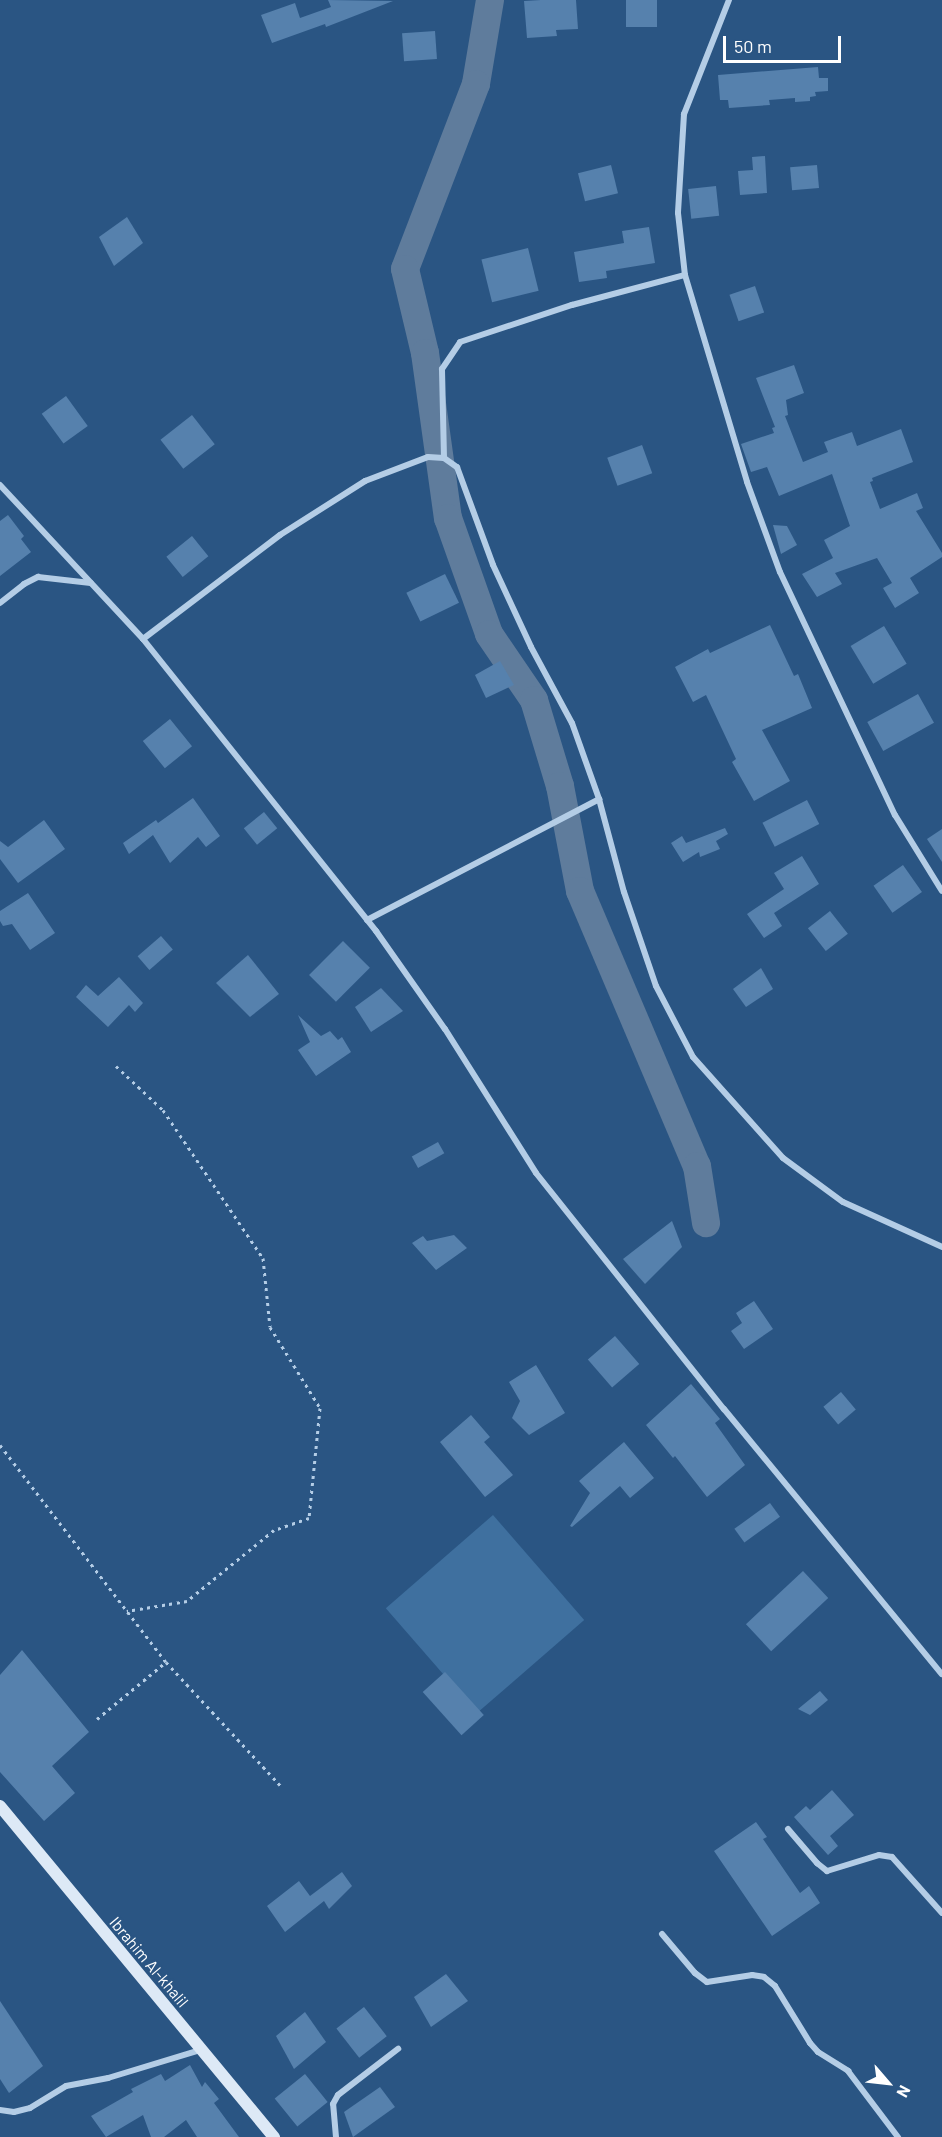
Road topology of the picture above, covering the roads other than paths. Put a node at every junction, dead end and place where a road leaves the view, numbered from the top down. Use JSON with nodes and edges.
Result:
{"nodes":[{"id":1,"x":729,"y":0,"type":"edge"},
{"id":2,"x":684,"y":275,"type":"junction"},
{"id":3,"x":444,"y":458,"type":"junction"},
{"id":4,"x":0,"y":485,"type":"edge"},
{"id":5,"x":91,"y":584,"type":"junction"},
{"id":6,"x":0,"y":603,"type":"edge"},
{"id":7,"x":143,"y":639,"type":"junction"},
{"id":8,"x":598,"y":799,"type":"junction"},
{"id":9,"x":942,"y":891,"type":"edge"},
{"id":10,"x":367,"y":920,"type":"junction"},
{"id":11,"x":942,"y":1247,"type":"edge"},
{"id":12,"x":942,"y":1674,"type":"edge"},
{"id":13,"x":0,"y":1806,"type":"edge"},
{"id":14,"x":788,"y":1830,"type":"dead end"},
{"id":15,"x":942,"y":1913,"type":"edge"},
{"id":16,"x":662,"y":1934,"type":"dead end"},
{"id":17,"x":398,"y":2049,"type":"dead end"},
{"id":18,"x":200,"y":2050,"type":"junction"},
{"id":19,"x":0,"y":2110,"type":"edge"},
{"id":20,"x":274,"y":2137,"type":"edge"},
{"id":21,"x":336,"y":2137,"type":"edge"},
{"id":22,"x":897,"y":2137,"type":"edge"}],
"edges":[{"from":1,"to":2,"type":"street"},
{"from":2,"to":3,"type":"street"},
{"from":2,"to":9,"type":"street"},
{"from":3,"to":7,"type":"street"},
{"from":3,"to":8,"type":"street"},
{"from":4,"to":5,"type":"street"},
{"from":5,"to":6,"type":"street"},
{"from":5,"to":7,"type":"street"},
{"from":7,"to":10,"type":"street"},
{"from":8,"to":10,"type":"street"},
{"from":8,"to":11,"type":"street"},
{"from":10,"to":12,"type":"street"},
{"from":13,"to":18,"type":"street","name":"Ibrahim Al-khalil"},
{"from":14,"to":15,"type":"street"},
{"from":16,"to":22,"type":"street"},
{"from":17,"to":21,"type":"street"},
{"from":18,"to":19,"type":"street"},
{"from":18,"to":20,"type":"street","name":"Ibrahim Al-khalil"}]}
